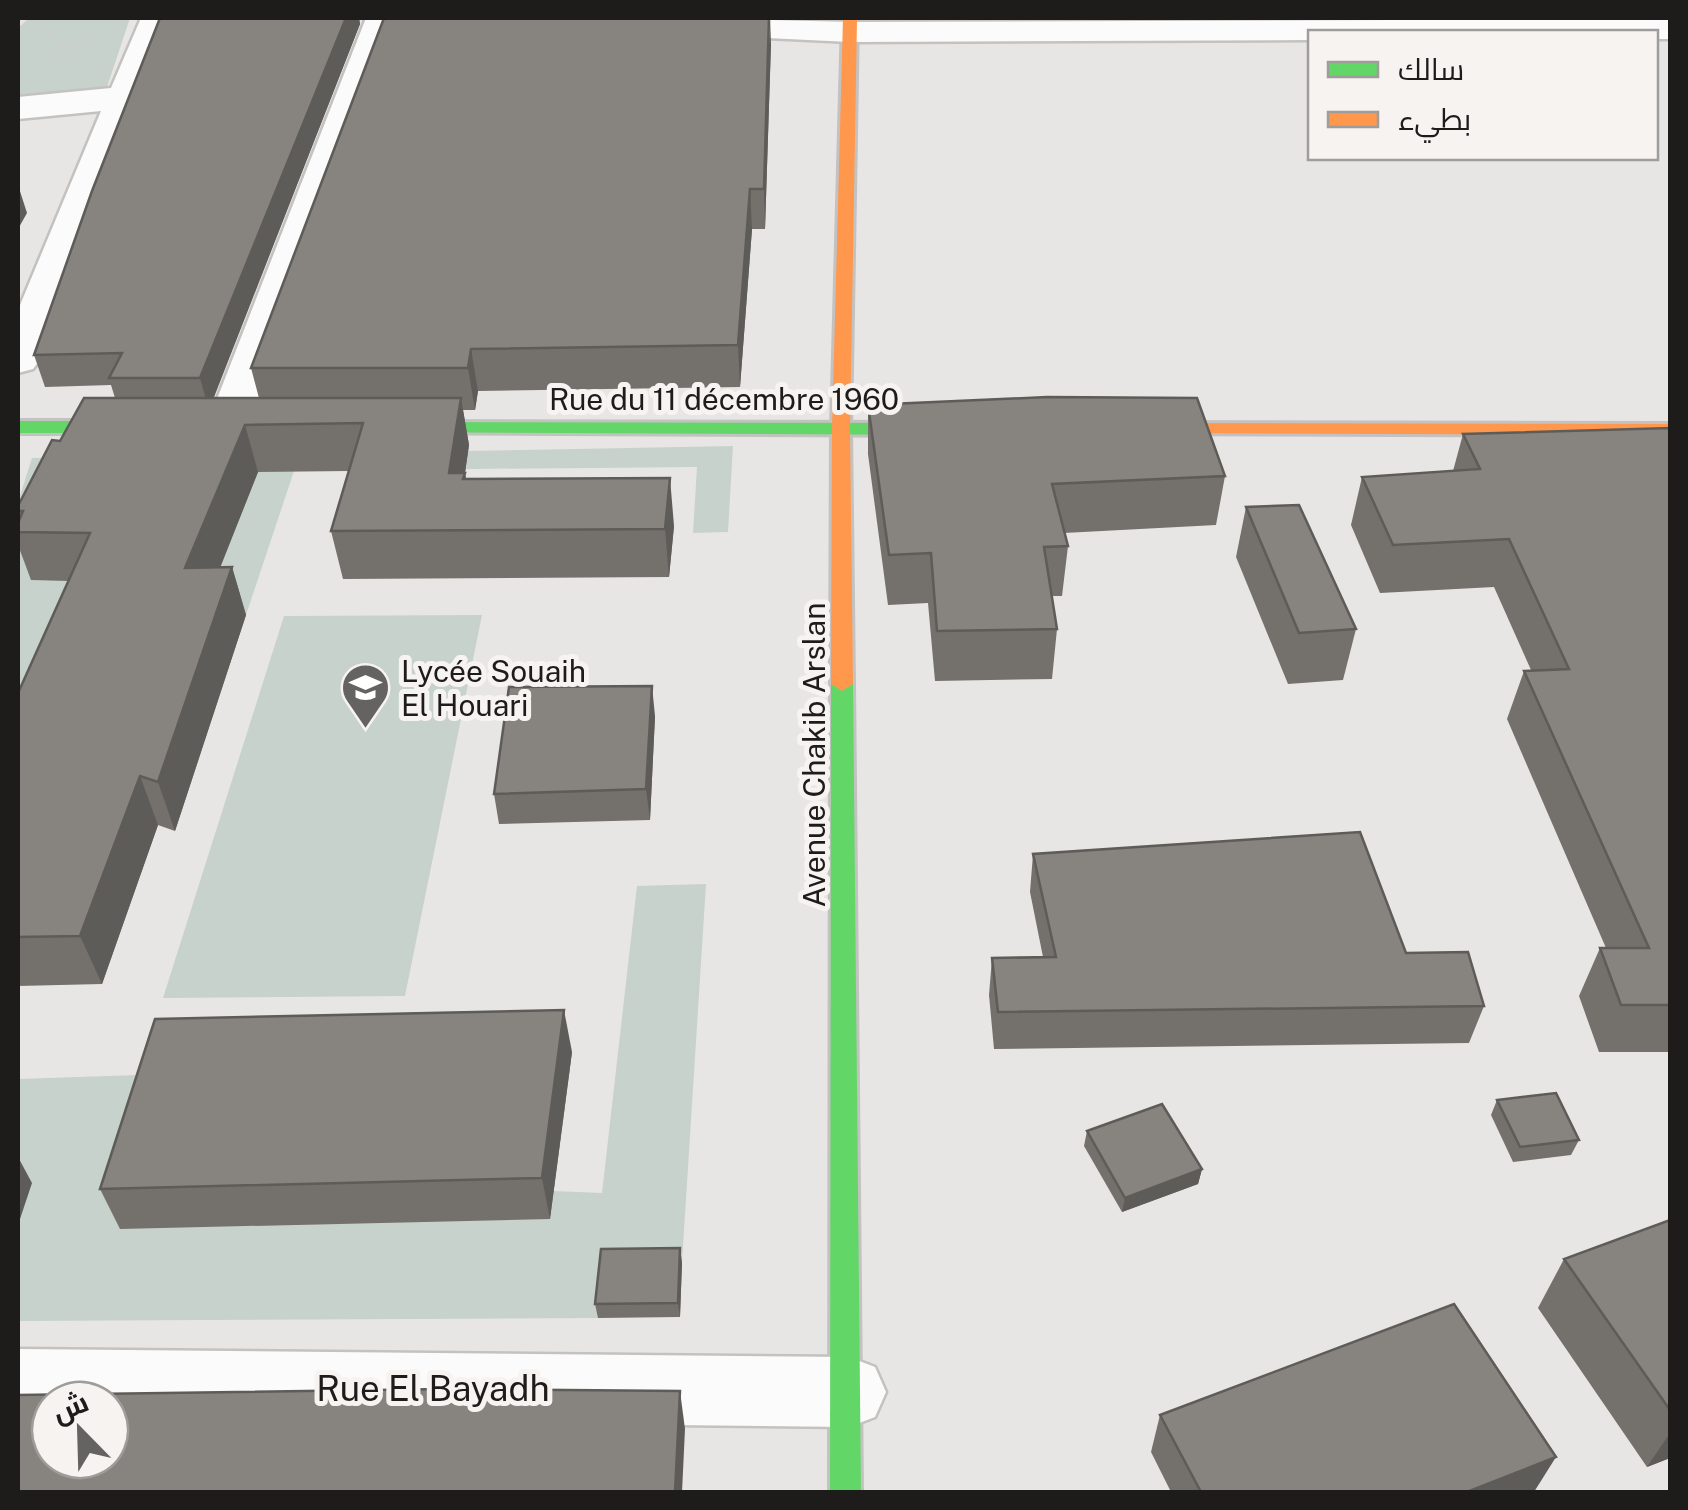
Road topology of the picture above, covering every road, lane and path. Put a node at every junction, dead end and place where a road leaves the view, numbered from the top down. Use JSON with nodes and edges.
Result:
{"nodes":[{"id":1,"x":157,"y":18,"type":"edge"},
{"id":2,"x":384,"y":18,"type":"edge"},
{"id":3,"x":1556,"y":23,"type":"edge"},
{"id":4,"x":658,"y":25,"type":"edge"},
{"id":5,"x":850,"y":25,"type":"edge"},
{"id":6,"x":1213,"y":25,"type":"edge"},
{"id":7,"x":1670,"y":29,"type":"edge"},
{"id":8,"x":98,"y":33,"type":"dead end"},
{"id":9,"x":50,"y":56,"type":"dead end"},
{"id":10,"x":121,"y":98,"type":"junction"},
{"id":11,"x":18,"y":108,"type":"edge"},
{"id":12,"x":18,"y":360,"type":"edge"},
{"id":13,"x":18,"y":426,"type":"edge"},
{"id":14,"x":171,"y":427,"type":"edge"},
{"id":15,"x":229,"y":427,"type":"edge"},
{"id":16,"x":367,"y":428,"type":"edge"},
{"id":17,"x":841,"y":429,"type":"junction"},
{"id":18,"x":960,"y":429,"type":"edge"},
{"id":19,"x":1118,"y":430,"type":"edge"},
{"id":20,"x":1670,"y":430,"type":"edge"},
{"id":21,"x":18,"y":1384,"type":"edge"},
{"id":22,"x":849,"y":1392,"type":"junction"},
{"id":23,"x":846,"y":1492,"type":"edge"}],
"edges":[{"from":1,"to":10,"type":"street"},
{"from":2,"to":15,"type":"street"},
{"from":3,"to":6,"type":"street"},
{"from":3,"to":7,"type":"street"},
{"from":4,"to":5,"type":"street"},
{"from":5,"to":6,"type":"street"},
{"from":5,"to":17,"type":"main road","name":"Avenue Chakib Arslan"},
{"from":8,"to":9,"type":"path"},
{"from":10,"to":11,"type":"street"},
{"from":10,"to":12,"type":"street"},
{"from":13,"to":14,"type":"main road"},
{"from":16,"to":17,"type":"main road","name":"Rue du 11 décembre 1960"},
{"from":17,"to":18,"type":"main road","name":"Rue du 11 décembre 1960"},
{"from":17,"to":22,"type":"main road","name":"Avenue Chakib Arslan"},
{"from":19,"to":20,"type":"main road"},
{"from":21,"to":22,"type":"street","name":"Rue El Bayadh"},
{"from":22,"to":23,"type":"main road","name":"Avenue Chakib Arslan"}]}
